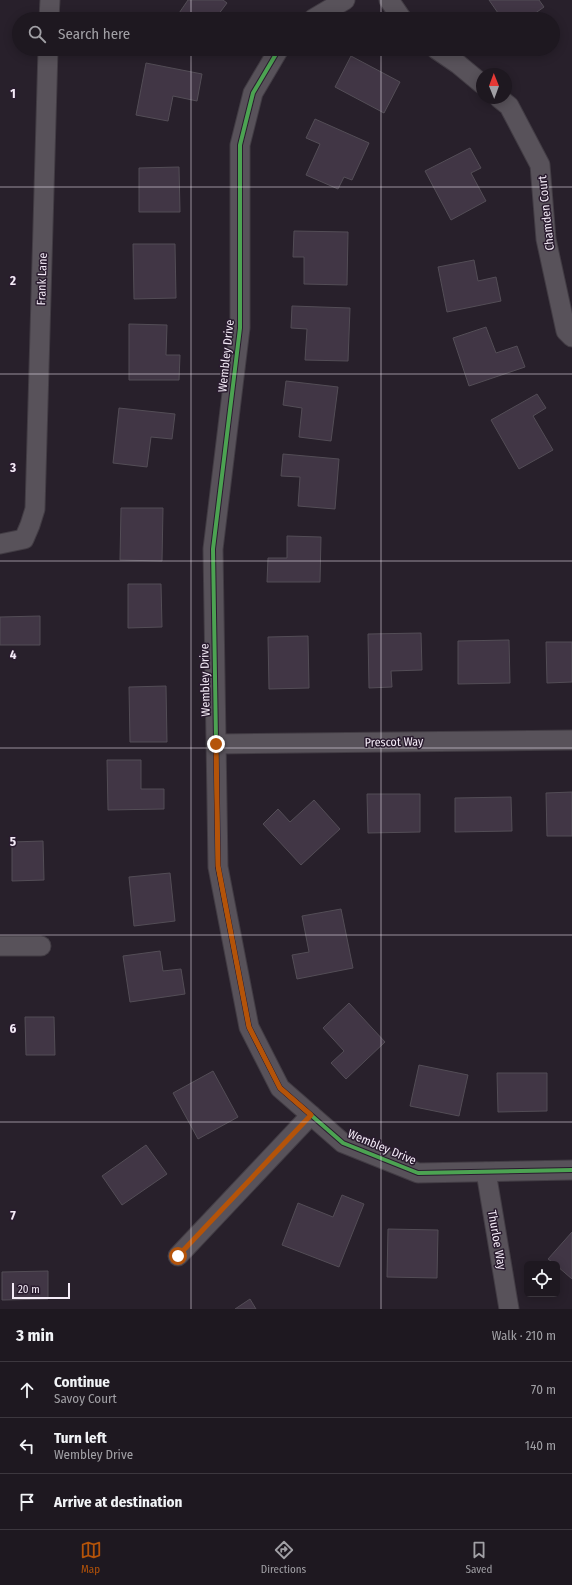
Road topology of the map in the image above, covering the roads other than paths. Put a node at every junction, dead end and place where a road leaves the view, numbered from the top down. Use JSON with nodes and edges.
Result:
{"nodes":[{"id":1,"x":50,"y":0,"type":"edge"},
{"id":2,"x":345,"y":0,"type":"edge"},
{"id":3,"x":389,"y":0,"type":"edge"},
{"id":4,"x":49,"y":12,"type":"edge"},
{"id":5,"x":325,"y":12,"type":"edge"},
{"id":6,"x":397,"y":12,"type":"edge"},
{"id":7,"x":48,"y":56,"type":"edge"},
{"id":8,"x":275,"y":56,"type":"edge"},
{"id":9,"x":446,"y":56,"type":"edge"},
{"id":10,"x":476,"y":79,"type":"edge"},
{"id":11,"x":506,"y":104,"type":"edge"},
{"id":12,"x":572,"y":337,"type":"edge"},
{"id":13,"x":0,"y":544,"type":"edge"},
{"id":14,"x":572,"y":740,"type":"edge"},
{"id":15,"x":216,"y":744,"type":"junction"},
{"id":16,"x":0,"y":946,"type":"edge"},
{"id":17,"x":41,"y":946,"type":"dead end"},
{"id":18,"x":311,"y":1115,"type":"junction"},
{"id":19,"x":572,"y":1170,"type":"edge"},
{"id":20,"x":486,"y":1172,"type":"junction"},
{"id":21,"x":178,"y":1256,"type":"dead end"},
{"id":22,"x":509,"y":1309,"type":"edge"}],
"edges":[{"from":1,"to":4,"type":"street"},
{"from":2,"to":5,"type":"street"},
{"from":3,"to":6,"type":"street"},
{"from":7,"to":13,"type":"street","name":"Frank Lane"},
{"from":8,"to":15,"type":"street","name":"Wembley Drive"},
{"from":9,"to":10,"type":"street"},
{"from":11,"to":12,"type":"street","name":"Chamden Court"},
{"from":14,"to":15,"type":"street","name":"Prescot Way"},
{"from":15,"to":18,"type":"street","name":"Wembley Drive"},
{"from":16,"to":17,"type":"street"},
{"from":18,"to":20,"type":"street","name":"Wembley Drive"},
{"from":18,"to":21,"type":"street"},
{"from":19,"to":20,"type":"street","name":"Wembley Drive"},
{"from":20,"to":22,"type":"street","name":"Thurloe Way"}]}
